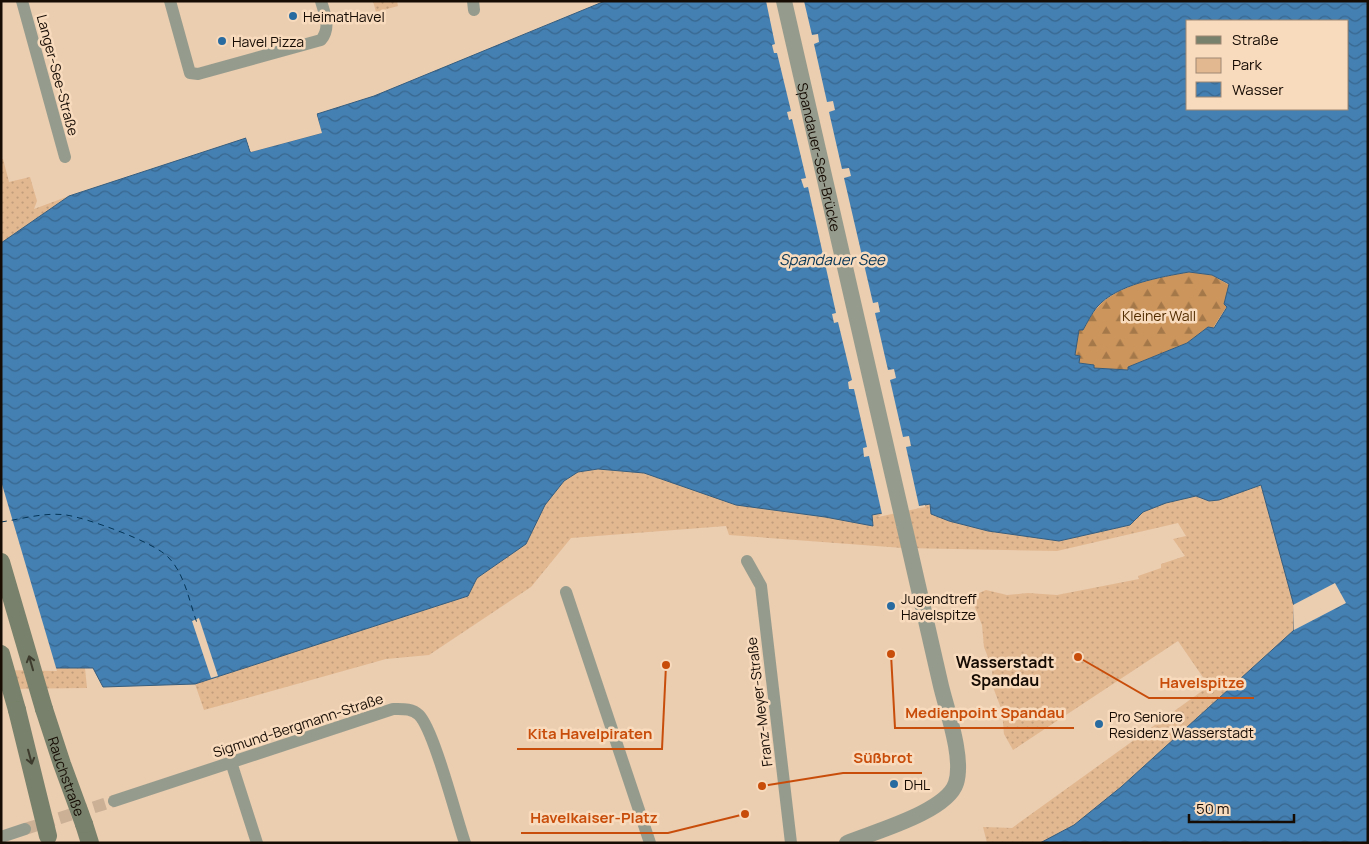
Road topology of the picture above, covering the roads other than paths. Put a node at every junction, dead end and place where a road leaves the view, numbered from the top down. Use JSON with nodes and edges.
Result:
{"nodes":[{"id":1,"x":22,"y":1,"type":"edge"},
{"id":2,"x":170,"y":1,"type":"edge"},
{"id":3,"x":321,"y":1,"type":"edge"},
{"id":4,"x":784,"y":1,"type":"edge"},
{"id":5,"x":65,"y":157,"type":"dead end"},
{"id":6,"x":747,"y":561,"type":"dead end"},
{"id":7,"x":1,"y":562,"type":"edge"},
{"id":8,"x":566,"y":592,"type":"dead end"},
{"id":9,"x":1,"y":654,"type":"edge"},
{"id":10,"x":231,"y":762,"type":"junction"},
{"id":11,"x":114,"y":801,"type":"tunnel mouth"},
{"id":12,"x":25,"y":829,"type":"tunnel mouth"},
{"id":13,"x":1,"y":836,"type":"edge"},
{"id":14,"x":49,"y":840,"type":"edge"},
{"id":15,"x":90,"y":843,"type":"edge"},
{"id":16,"x":257,"y":843,"type":"edge"},
{"id":17,"x":465,"y":843,"type":"edge"},
{"id":18,"x":650,"y":843,"type":"edge"},
{"id":19,"x":791,"y":843,"type":"edge"},
{"id":20,"x":847,"y":843,"type":"edge"}],
"edges":[{"from":1,"to":5,"type":"street","name":"Langer-See-Straße"},
{"from":2,"to":3,"type":"street"},
{"from":4,"to":20,"type":"street","name":"Spandauer-See-Brücke"},
{"from":6,"to":19,"type":"street","name":"Franz-Meyer-Straße"},
{"from":15,"to":7,"type":"main road","name":"Rauchstraße","one_way":true,"bridge":true},
{"from":8,"to":18,"type":"street"},
{"from":9,"to":14,"type":"main road","name":"Rauchstraße","one_way":true,"bridge":true},
{"from":10,"to":11,"type":"street","name":"Sigmund-Bergmann-Straße"},
{"from":10,"to":16,"type":"street"},
{"from":10,"to":17,"type":"street","name":"Sigmund-Bergmann-Straße"},
{"from":12,"to":13,"type":"street"}]}
